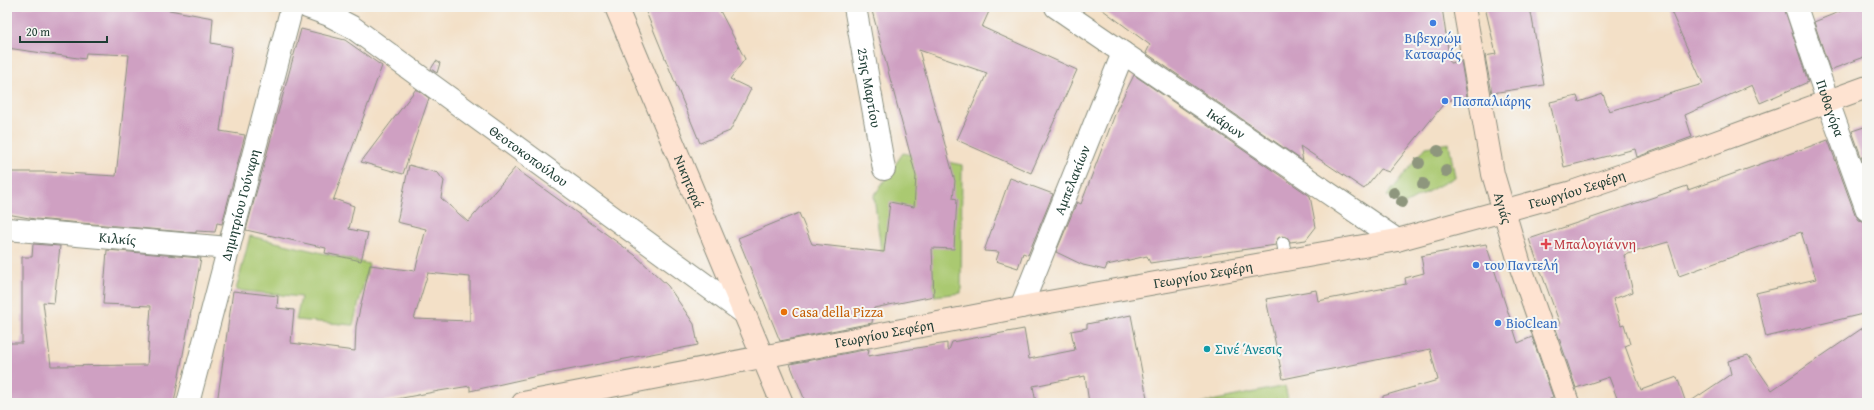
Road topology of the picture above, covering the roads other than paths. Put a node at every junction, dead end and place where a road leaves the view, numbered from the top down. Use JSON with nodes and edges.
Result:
{"nodes":[{"id":1,"x":292,"y":7,"type":"edge"},
{"id":2,"x":308,"y":7,"type":"edge"},
{"id":3,"x":616,"y":7,"type":"edge"},
{"id":4,"x":855,"y":7,"type":"edge"},
{"id":5,"x":1056,"y":7,"type":"edge"},
{"id":6,"x":1464,"y":7,"type":"edge"},
{"id":7,"x":1796,"y":7,"type":"edge"},
{"id":8,"x":1123,"y":52,"type":"junction"},
{"id":9,"x":1867,"y":87,"type":"edge"},
{"id":10,"x":1828,"y":102,"type":"junction"},
{"id":11,"x":884,"y":169,"type":"dead end"},
{"id":12,"x":1867,"y":210,"type":"edge"},
{"id":13,"x":1503,"y":212,"type":"junction"},
{"id":14,"x":7,"y":229,"type":"edge"},
{"id":15,"x":1397,"y":240,"type":"junction"},
{"id":16,"x":229,"y":248,"type":"junction"},
{"id":17,"x":1021,"y":307,"type":"junction"},
{"id":18,"x":744,"y":313,"type":"junction"},
{"id":19,"x":762,"y":356,"type":"junction"},
{"id":20,"x":587,"y":397,"type":"edge"},
{"id":21,"x":188,"y":403,"type":"edge"},
{"id":22,"x":523,"y":403,"type":"edge"},
{"id":23,"x":782,"y":403,"type":"edge"},
{"id":24,"x":1568,"y":403,"type":"edge"}],
"edges":[{"from":1,"to":16,"type":"street","name":"Δημητρίου Γούναρη"},
{"from":2,"to":18,"type":"street","name":"Θεοτοκοπούλου"},
{"from":3,"to":18,"type":"street","name":"Νικηταρά"},
{"from":4,"to":11,"type":"street","name":"25ης Μαρτίου"},
{"from":5,"to":8,"type":"street","name":"Ικάρων"},
{"from":6,"to":13,"type":"street","name":"Αγιάς"},
{"from":7,"to":10,"type":"street","name":"Πυθαγόρα"},
{"from":8,"to":15,"type":"street","name":"Ικάρων"},
{"from":8,"to":17,"type":"street","name":"Αμπελακίων"},
{"from":9,"to":10,"type":"street","name":"Γεωργίου Σεφέρη"},
{"from":10,"to":12,"type":"street","name":"Πυθαγόρα"},
{"from":10,"to":13,"type":"street","name":"Γεωργίου Σεφέρη"},
{"from":13,"to":15,"type":"street","name":"Γεωργίου Σεφέρη"},
{"from":13,"to":24,"type":"street","name":"Αγιάς"},
{"from":14,"to":16,"type":"street","name":"Κιλκίς"},
{"from":15,"to":17,"type":"street","name":"Γεωργίου Σεφέρη"},
{"from":16,"to":21,"type":"street","name":"Δημητρίου Γούναρη"},
{"from":17,"to":19,"type":"street","name":"Γεωργίου Σεφέρη"},
{"from":18,"to":19,"type":"street","name":"Νικηταρά"},
{"from":19,"to":20,"type":"street","name":"Γεωργίου Σεφέρη"},
{"from":19,"to":23,"type":"street","name":"Νικηταρά"},
{"from":20,"to":22,"type":"street","name":"Γεωργίου Σεφέρη"}]}
